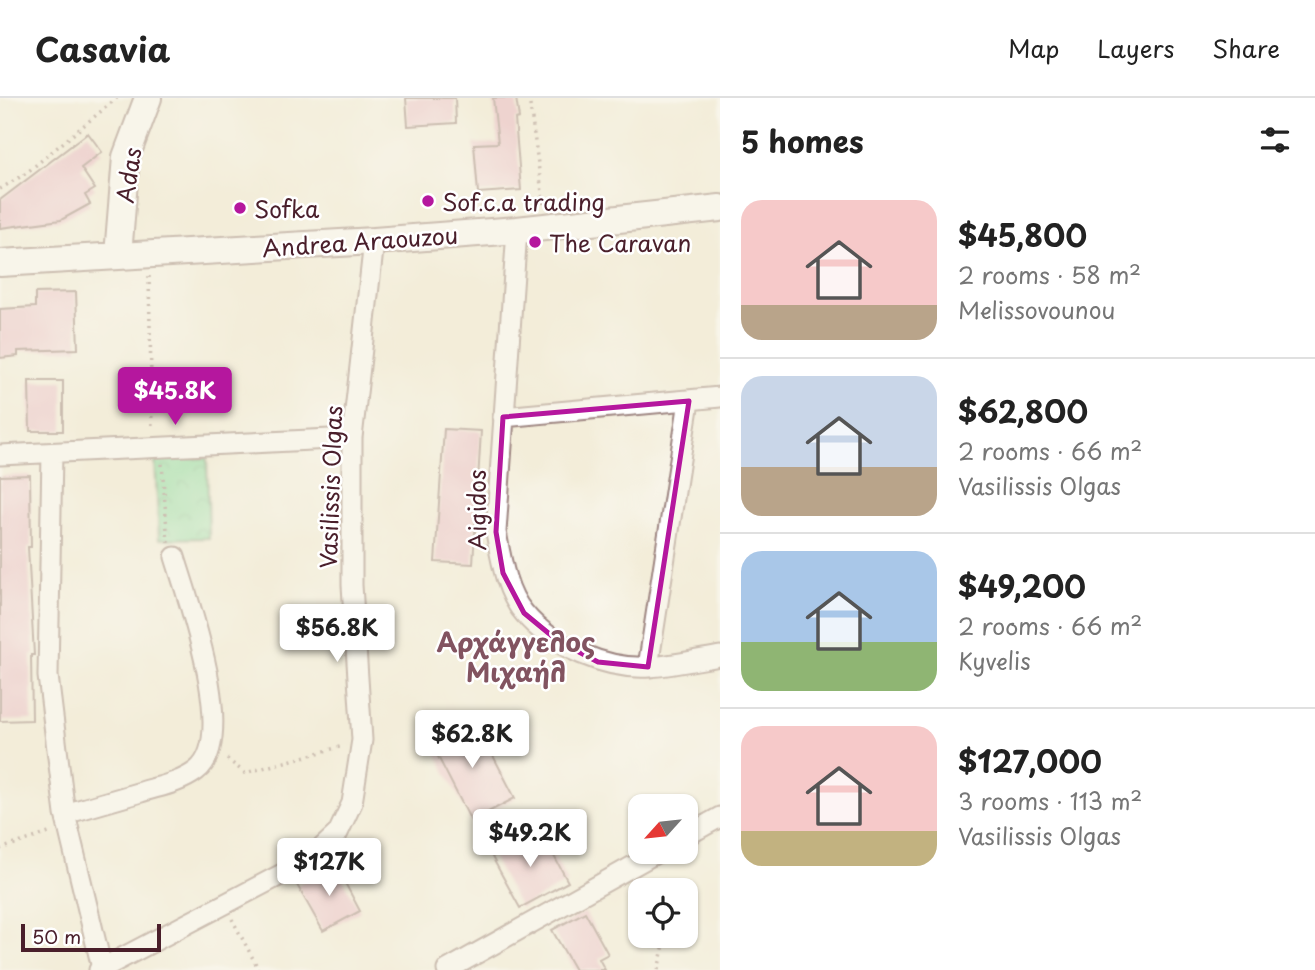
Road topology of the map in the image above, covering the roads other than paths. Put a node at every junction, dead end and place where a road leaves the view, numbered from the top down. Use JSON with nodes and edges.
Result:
{"nodes":[{"id":1,"x":148,"y":98,"type":"edge"},
{"id":2,"x":720,"y":208,"type":"edge"},
{"id":3,"x":517,"y":230,"type":"junction"},
{"id":4,"x":374,"y":242,"type":"junction"},
{"id":5,"x":118,"y":255,"type":"junction"},
{"id":6,"x":0,"y":263,"type":"edge"},
{"id":7,"x":720,"y":397,"type":"edge"},
{"id":8,"x":689,"y":401,"type":"junction"},
{"id":9,"x":503,"y":417,"type":"junction"},
{"id":10,"x":352,"y":438,"type":"junction"},
{"id":11,"x":52,"y":453,"type":"junction"},
{"id":12,"x":0,"y":455,"type":"edge"},
{"id":13,"x":175,"y":557,"type":"road end"},
{"id":14,"x":720,"y":656,"type":"edge"},
{"id":15,"x":648,"y":667,"type":"junction"},
{"id":16,"x":720,"y":817,"type":"edge"},
{"id":17,"x":66,"y":821,"type":"junction"},
{"id":18,"x":698,"y":829,"type":"edge"},
{"id":19,"x":637,"y":864,"type":"edge"},
{"id":20,"x":101,"y":969,"type":"edge"},
{"id":21,"x":447,"y":970,"type":"edge"}],
"edges":[{"from":1,"to":5,"type":"main road","name":"Adas"},
{"from":2,"to":3,"type":"main road","name":"Andrea Araouzou"},
{"from":3,"to":4,"type":"main road","name":"Andrea Araouzou"},
{"from":3,"to":9,"type":"street","name":"Aigidos"},
{"from":4,"to":5,"type":"main road","name":"Andrea Araouzou"},
{"from":4,"to":10,"type":"street","name":"Vasilissis Olgas"},
{"from":5,"to":6,"type":"main road","name":"Andrea Araouzou"},
{"from":7,"to":8,"type":"street"},
{"from":8,"to":9,"type":"street"},
{"from":8,"to":15,"type":"street"},
{"from":9,"to":15,"type":"street","name":"Aigidos"},
{"from":10,"to":11,"type":"street"},
{"from":10,"to":20,"type":"street","name":"Vasilissis Olgas"},
{"from":11,"to":12,"type":"street"},
{"from":11,"to":17,"type":"street"},
{"from":13,"to":17,"type":"street"},
{"from":14,"to":15,"type":"street","name":"Aigidos"},
{"from":16,"to":18,"type":"street"},
{"from":17,"to":20,"type":"street"},
{"from":19,"to":21,"type":"street"}]}
